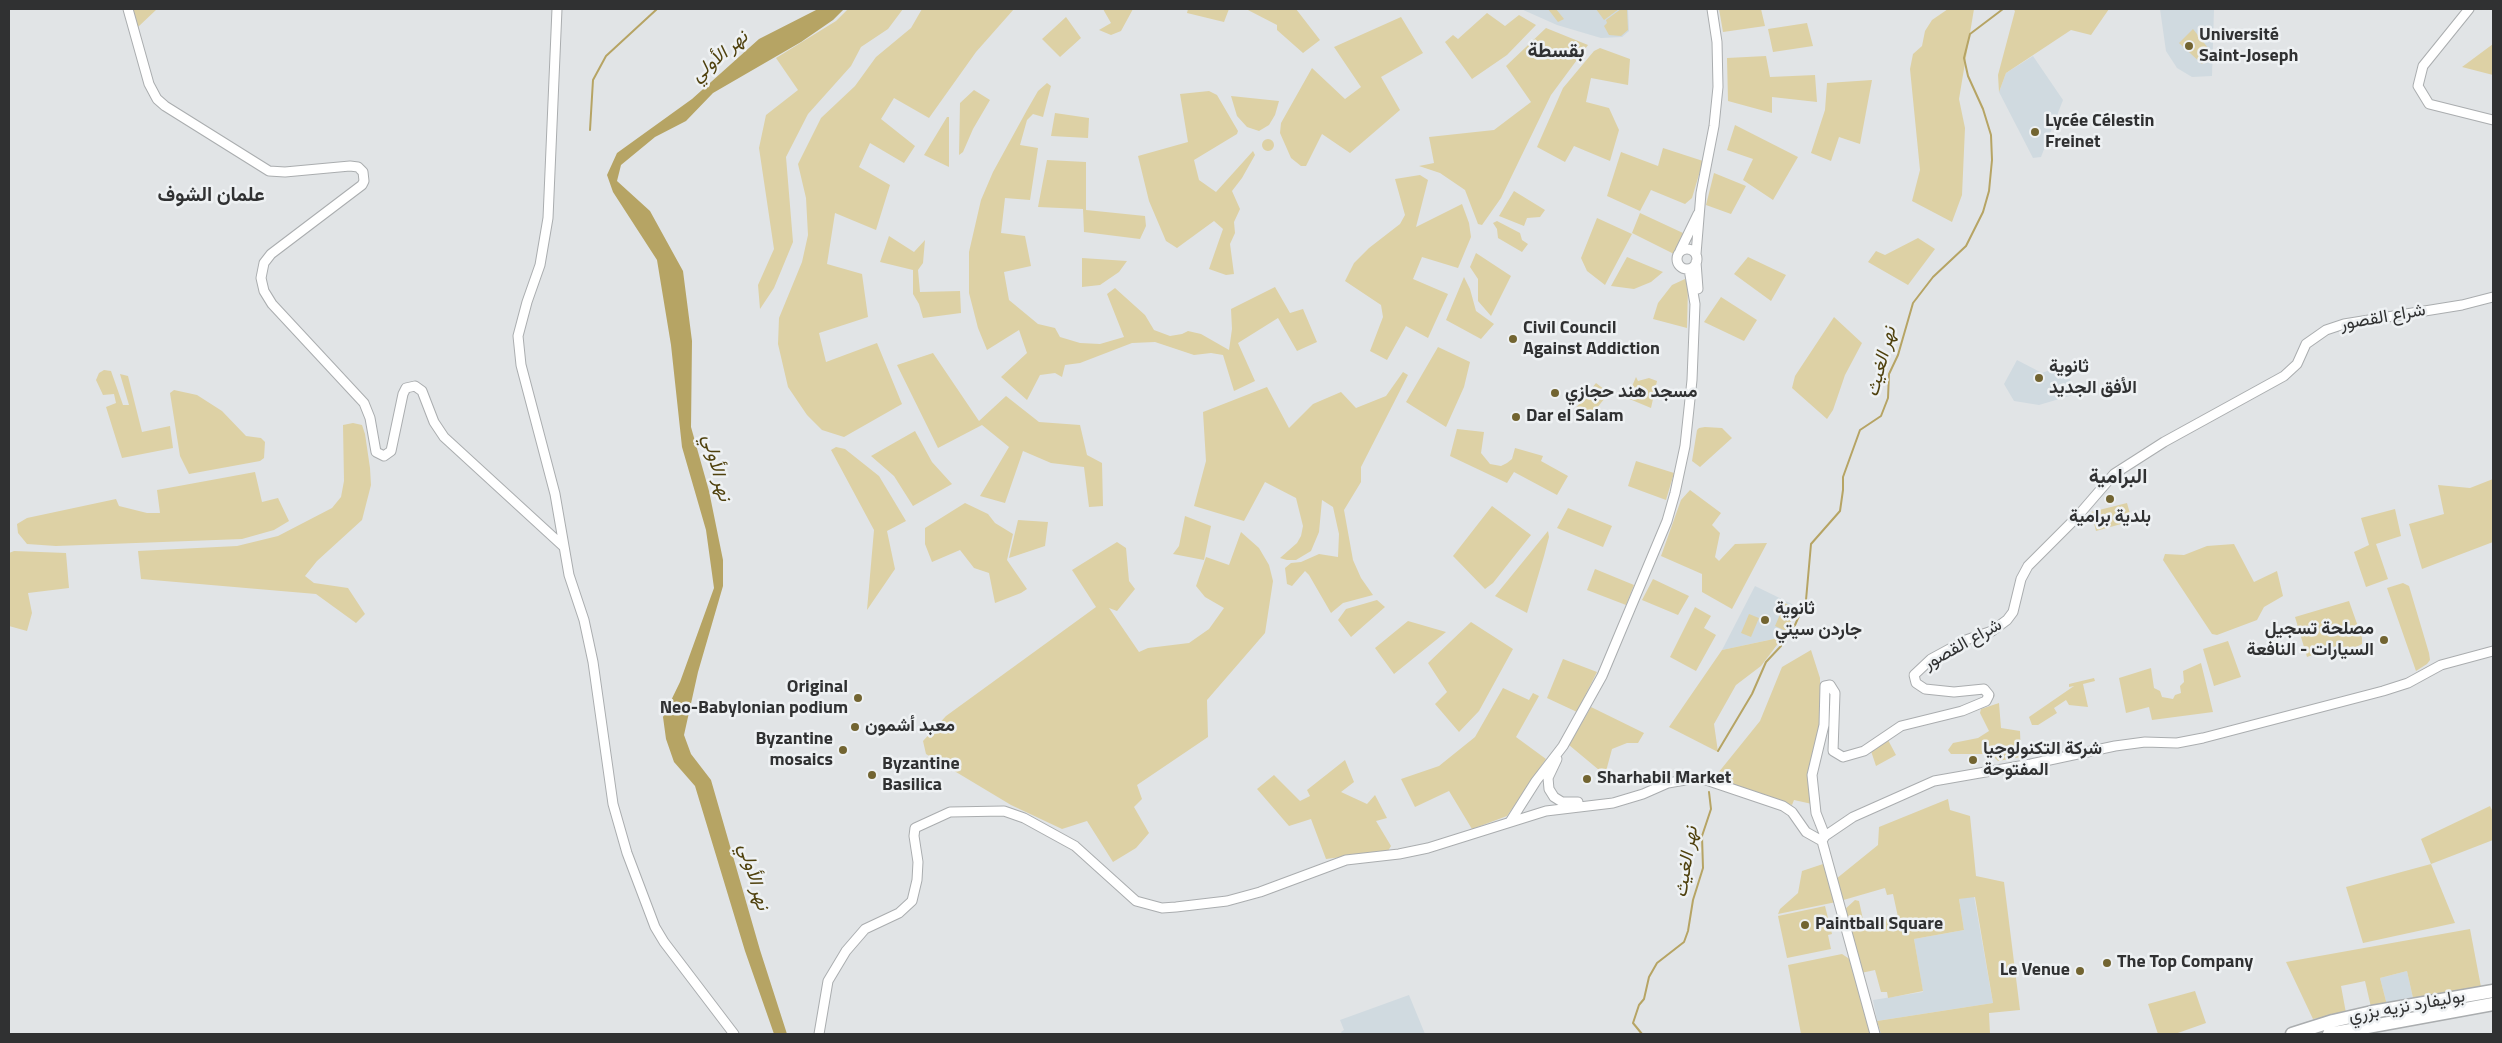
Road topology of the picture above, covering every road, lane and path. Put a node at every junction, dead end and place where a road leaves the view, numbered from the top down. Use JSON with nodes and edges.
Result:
{"nodes":[{"id":1,"x":128,"y":9,"type":"edge"},
{"id":2,"x":556,"y":9,"type":"edge"},
{"id":3,"x":1712,"y":9,"type":"edge"},
{"id":4,"x":2469,"y":9,"type":"edge"},
{"id":5,"x":2493,"y":120,"type":"edge"},
{"id":6,"x":1698,"y":214,"type":"junction"},
{"id":7,"x":1680,"y":251,"type":"junction"},
{"id":8,"x":1696,"y":258,"type":"junction"},
{"id":9,"x":1688,"y":269,"type":"junction"},
{"id":10,"x":2493,"y":296,"type":"edge"},
{"id":11,"x":1695,"y":304,"type":"junction"},
{"id":12,"x":564,"y":547,"type":"junction"},
{"id":13,"x":2493,"y":651,"type":"edge"},
{"id":14,"x":1563,"y":746,"type":"junction"},
{"id":15,"x":1536,"y":781,"type":"junction"},
{"id":16,"x":1548,"y":783,"type":"junction"},
{"id":17,"x":1551,"y":792,"type":"junction"},
{"id":18,"x":1525,"y":802,"type":"junction"},
{"id":19,"x":1562,"y":802,"type":"junction"},
{"id":20,"x":1589,"y":805,"type":"junction"},
{"id":21,"x":1546,"y":811,"type":"junction"},
{"id":22,"x":1530,"y":816,"type":"junction"},
{"id":23,"x":1510,"y":822,"type":"junction"},
{"id":24,"x":1824,"y":838,"type":"junction"},
{"id":25,"x":2493,"y":991,"type":"edge"},
{"id":26,"x":2493,"y":1004,"type":"edge"},
{"id":27,"x":734,"y":1034,"type":"edge"},
{"id":28,"x":819,"y":1034,"type":"edge"},
{"id":29,"x":1875,"y":1034,"type":"edge"},
{"id":30,"x":2292,"y":1034,"type":"edge"},
{"id":31,"x":2329,"y":1034,"type":"edge"}],
"edges":[{"from":1,"to":12,"type":"street"},
{"from":2,"to":12,"type":"street"},
{"from":3,"to":6,"type":"street"},
{"from":4,"to":5,"type":"street"},
{"from":6,"to":7,"type":"street"},
{"from":6,"to":8,"type":"street"},
{"from":7,"to":8,"type":"street"},
{"from":7,"to":9,"type":"street"},
{"from":8,"to":9,"type":"street"},
{"from":8,"to":11,"type":"street"},
{"from":9,"to":11,"type":"street"},
{"from":10,"to":24,"type":"street","name":"شراع القصور"},
{"from":11,"to":14,"type":"street"},
{"from":12,"to":27,"type":"street"},
{"from":13,"to":24,"type":"street"},
{"from":14,"to":15,"type":"street"},
{"from":14,"to":16,"type":"street"},
{"from":15,"to":16,"type":"street"},
{"from":15,"to":18,"type":"street"},
{"from":16,"to":17,"type":"street"},
{"from":17,"to":19,"type":"street"},
{"from":17,"to":21,"type":"street"},
{"from":18,"to":22,"type":"street"},
{"from":18,"to":23,"type":"street"},
{"from":19,"to":20,"type":"street"},
{"from":19,"to":21,"type":"street"},
{"from":20,"to":21,"type":"street"},
{"from":20,"to":24,"type":"street"},
{"from":21,"to":22,"type":"street"},
{"from":22,"to":23,"type":"street"},
{"from":23,"to":28,"type":"street"},
{"from":24,"to":29,"type":"street"},
{"from":25,"to":30,"type":"highway","name":"بوليفارد نزيه بزري"},
{"from":26,"to":31,"type":"highway","name":"بوليفارد نزيه بزري"}]}
